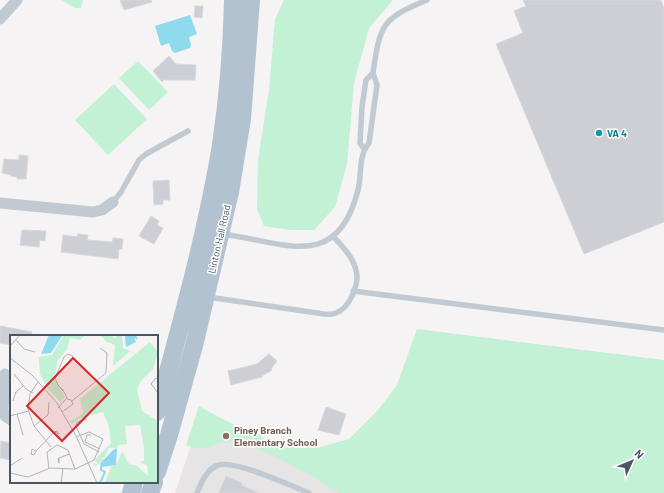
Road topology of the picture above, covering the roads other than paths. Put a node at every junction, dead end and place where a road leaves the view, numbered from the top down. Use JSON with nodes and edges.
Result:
{"nodes":[{"id":1,"x":17,"y":0,"type":"edge"},
{"id":2,"x":233,"y":0,"type":"edge"},
{"id":3,"x":251,"y":0,"type":"edge"},
{"id":4,"x":427,"y":0,"type":"edge"},
{"id":5,"x":0,"y":19,"type":"edge"},
{"id":6,"x":372,"y":73,"type":"junction"},
{"id":7,"x":188,"y":131,"type":"dead end"},
{"id":8,"x":364,"y":149,"type":"junction"},
{"id":9,"x":113,"y":202,"type":"joint"},
{"id":10,"x":0,"y":203,"type":"edge"},
{"id":11,"x":212,"y":234,"type":"junction"},
{"id":12,"x":333,"y":236,"type":"junction"},
{"id":13,"x":353,"y":292,"type":"junction"},
{"id":14,"x":206,"y":296,"type":"junction"},
{"id":15,"x":664,"y":330,"type":"edge"},
{"id":16,"x":5,"y":374,"type":"edge"},
{"id":17,"x":158,"y":409,"type":"edge"},
{"id":18,"x":10,"y":419,"type":"edge"},
{"id":19,"x":158,"y":469,"type":"edge"},
{"id":20,"x":134,"y":483,"type":"edge"},
{"id":21,"x":154,"y":483,"type":"edge"},
{"id":22,"x":131,"y":493,"type":"edge"},
{"id":23,"x":150,"y":493,"type":"edge"},
{"id":24,"x":197,"y":493,"type":"edge"},
{"id":25,"x":309,"y":493,"type":"edge"}],
"edges":[{"from":1,"to":5,"type":"street"},
{"from":2,"to":11,"type":"main road","name":"Linton Hall Road"},
{"from":3,"to":11,"type":"main road","name":"Linton Hall Road"},
{"from":4,"to":6,"type":"lane"},
{"from":6,"to":8,"type":"lane"},
{"from":6,"to":8,"type":"lane"},
{"from":7,"to":9,"type":"lane"},
{"from":8,"to":12,"type":"lane"},
{"from":9,"to":10,"type":"street"},
{"from":11,"to":12,"type":"lane"},
{"from":11,"to":14,"type":"main road","name":"Linton Hall Road"},
{"from":11,"to":17,"type":"main road","name":"Linton Hall Road"},
{"from":12,"to":13,"type":"lane"},
{"from":13,"to":14,"type":"lane"},
{"from":13,"to":15,"type":"lane"},
{"from":14,"to":19,"type":"main road","name":"Linton Hall Road"},
{"from":16,"to":18,"type":"street"},
{"from":20,"to":22,"type":"main road"},
{"from":21,"to":23,"type":"main road"},
{"from":24,"to":25,"type":"lane"}]}
